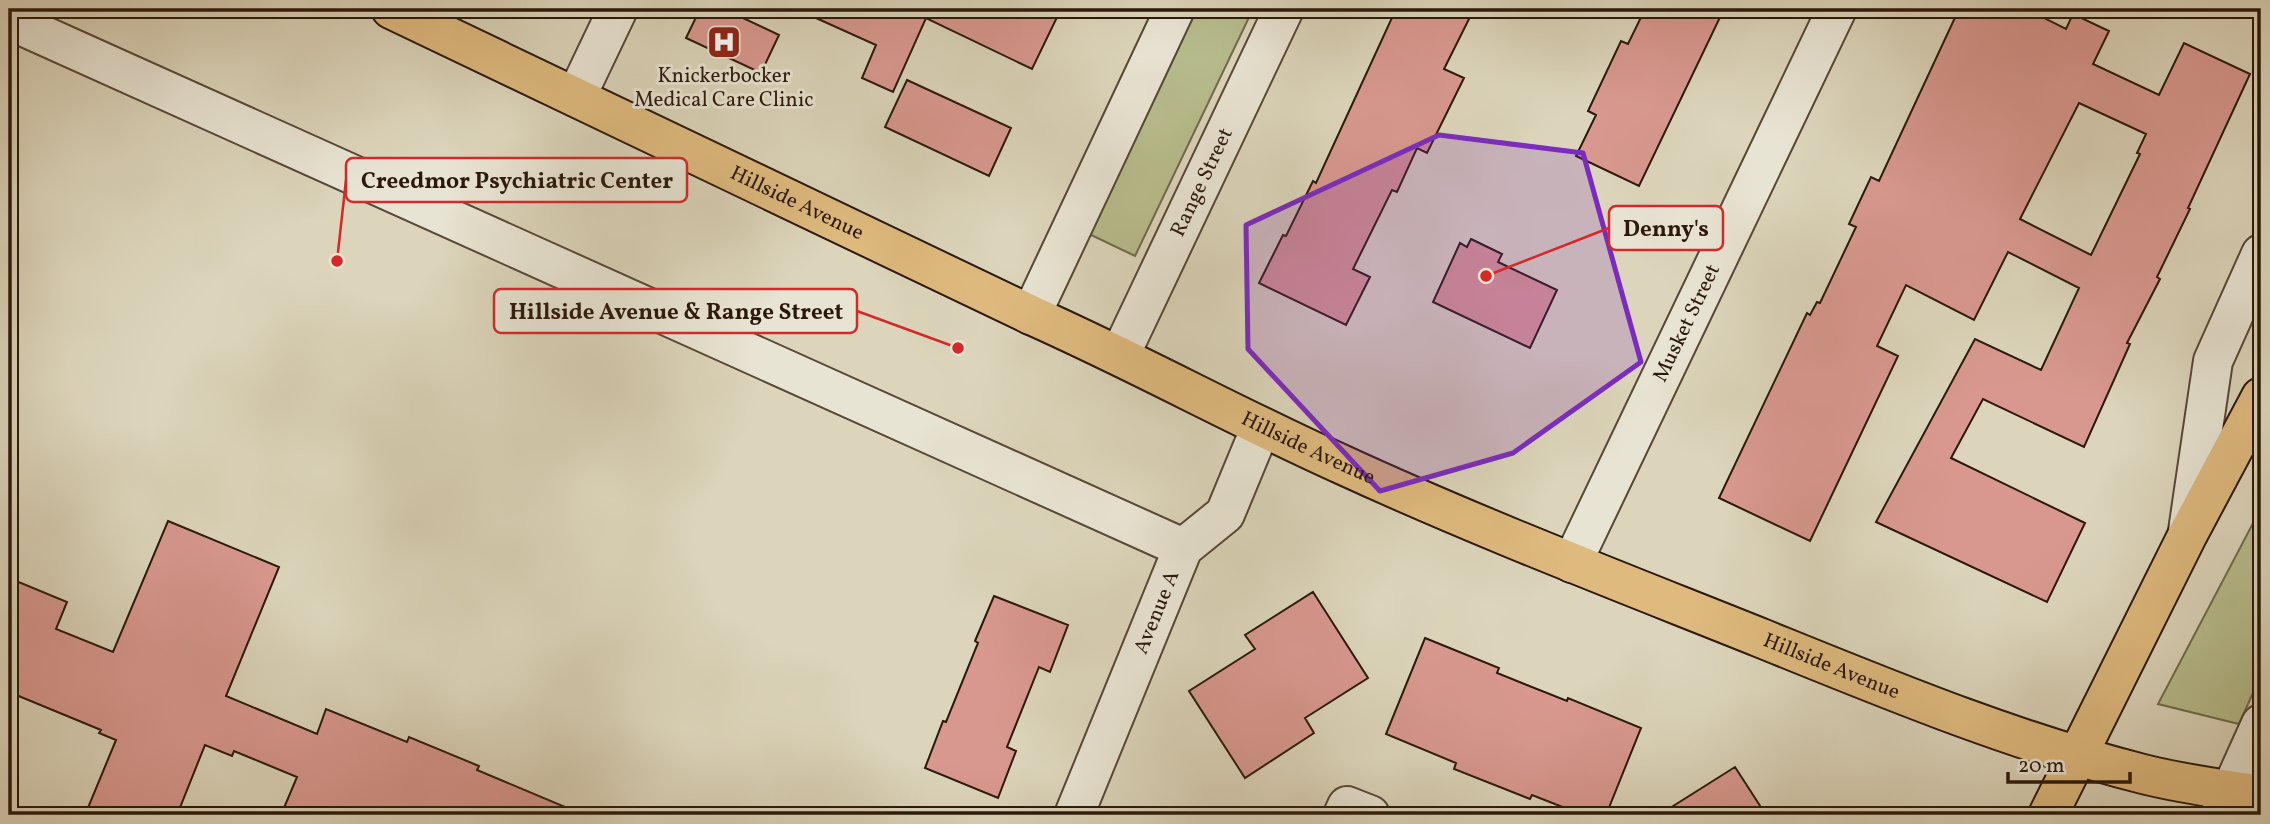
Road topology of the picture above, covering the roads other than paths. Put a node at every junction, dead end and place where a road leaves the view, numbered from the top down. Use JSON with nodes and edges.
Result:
{"nodes":[{"id":1,"x":391,"y":9,"type":"edge"},
{"id":2,"x":618,"y":9,"type":"edge"},
{"id":3,"x":1175,"y":9,"type":"edge"},
{"id":4,"x":1284,"y":9,"type":"edge"},
{"id":5,"x":1837,"y":9,"type":"edge"},
{"id":6,"x":9,"y":20,"type":"edge"},
{"id":7,"x":576,"y":97,"type":"junction"},
{"id":8,"x":2261,"y":254,"type":"edge"},
{"id":9,"x":1031,"y":315,"type":"junction"},
{"id":10,"x":1120,"y":355,"type":"junction"},
{"id":11,"x":2261,"y":397,"type":"edge"},
{"id":12,"x":1261,"y":427,"type":"junction"},
{"id":13,"x":2188,"y":534,"type":"junction"},
{"id":14,"x":1183,"y":548,"type":"junction"},
{"id":15,"x":1572,"y":563,"type":"junction"},
{"id":16,"x":2261,"y":724,"type":"edge"},
{"id":17,"x":2076,"y":756,"type":"junction"},
{"id":18,"x":2238,"y":800,"type":"edge"},
{"id":19,"x":1074,"y":815,"type":"edge"},
{"id":20,"x":1343,"y":815,"type":"edge"},
{"id":21,"x":1370,"y":815,"type":"edge"},
{"id":22,"x":2048,"y":815,"type":"edge"}],
"edges":[{"from":1,"to":7,"type":"main road","name":"Hillside Avenue"},
{"from":2,"to":7,"type":"street"},
{"from":3,"to":9,"type":"street"},
{"from":4,"to":10,"type":"street","name":"Range Street"},
{"from":5,"to":15,"type":"street","name":"Musket Street"},
{"from":6,"to":14,"type":"street"},
{"from":7,"to":9,"type":"main road","name":"Hillside Avenue"},
{"from":8,"to":13,"type":"street"},
{"from":9,"to":10,"type":"main road","name":"Hillside Avenue"},
{"from":10,"to":12,"type":"main road","name":"Hillside Avenue"},
{"from":11,"to":13,"type":"main road"},
{"from":12,"to":14,"type":"street","name":"Avenue A"},
{"from":12,"to":15,"type":"main road","name":"Hillside Avenue"},
{"from":13,"to":17,"type":"main road"},
{"from":14,"to":19,"type":"street","name":"Avenue A"},
{"from":15,"to":17,"type":"main road","name":"Hillside Avenue"},
{"from":16,"to":18,"type":"street"},
{"from":17,"to":18,"type":"main road","name":"Hillside Avenue"},
{"from":17,"to":22,"type":"main road"},
{"from":20,"to":21,"type":"street"}]}
